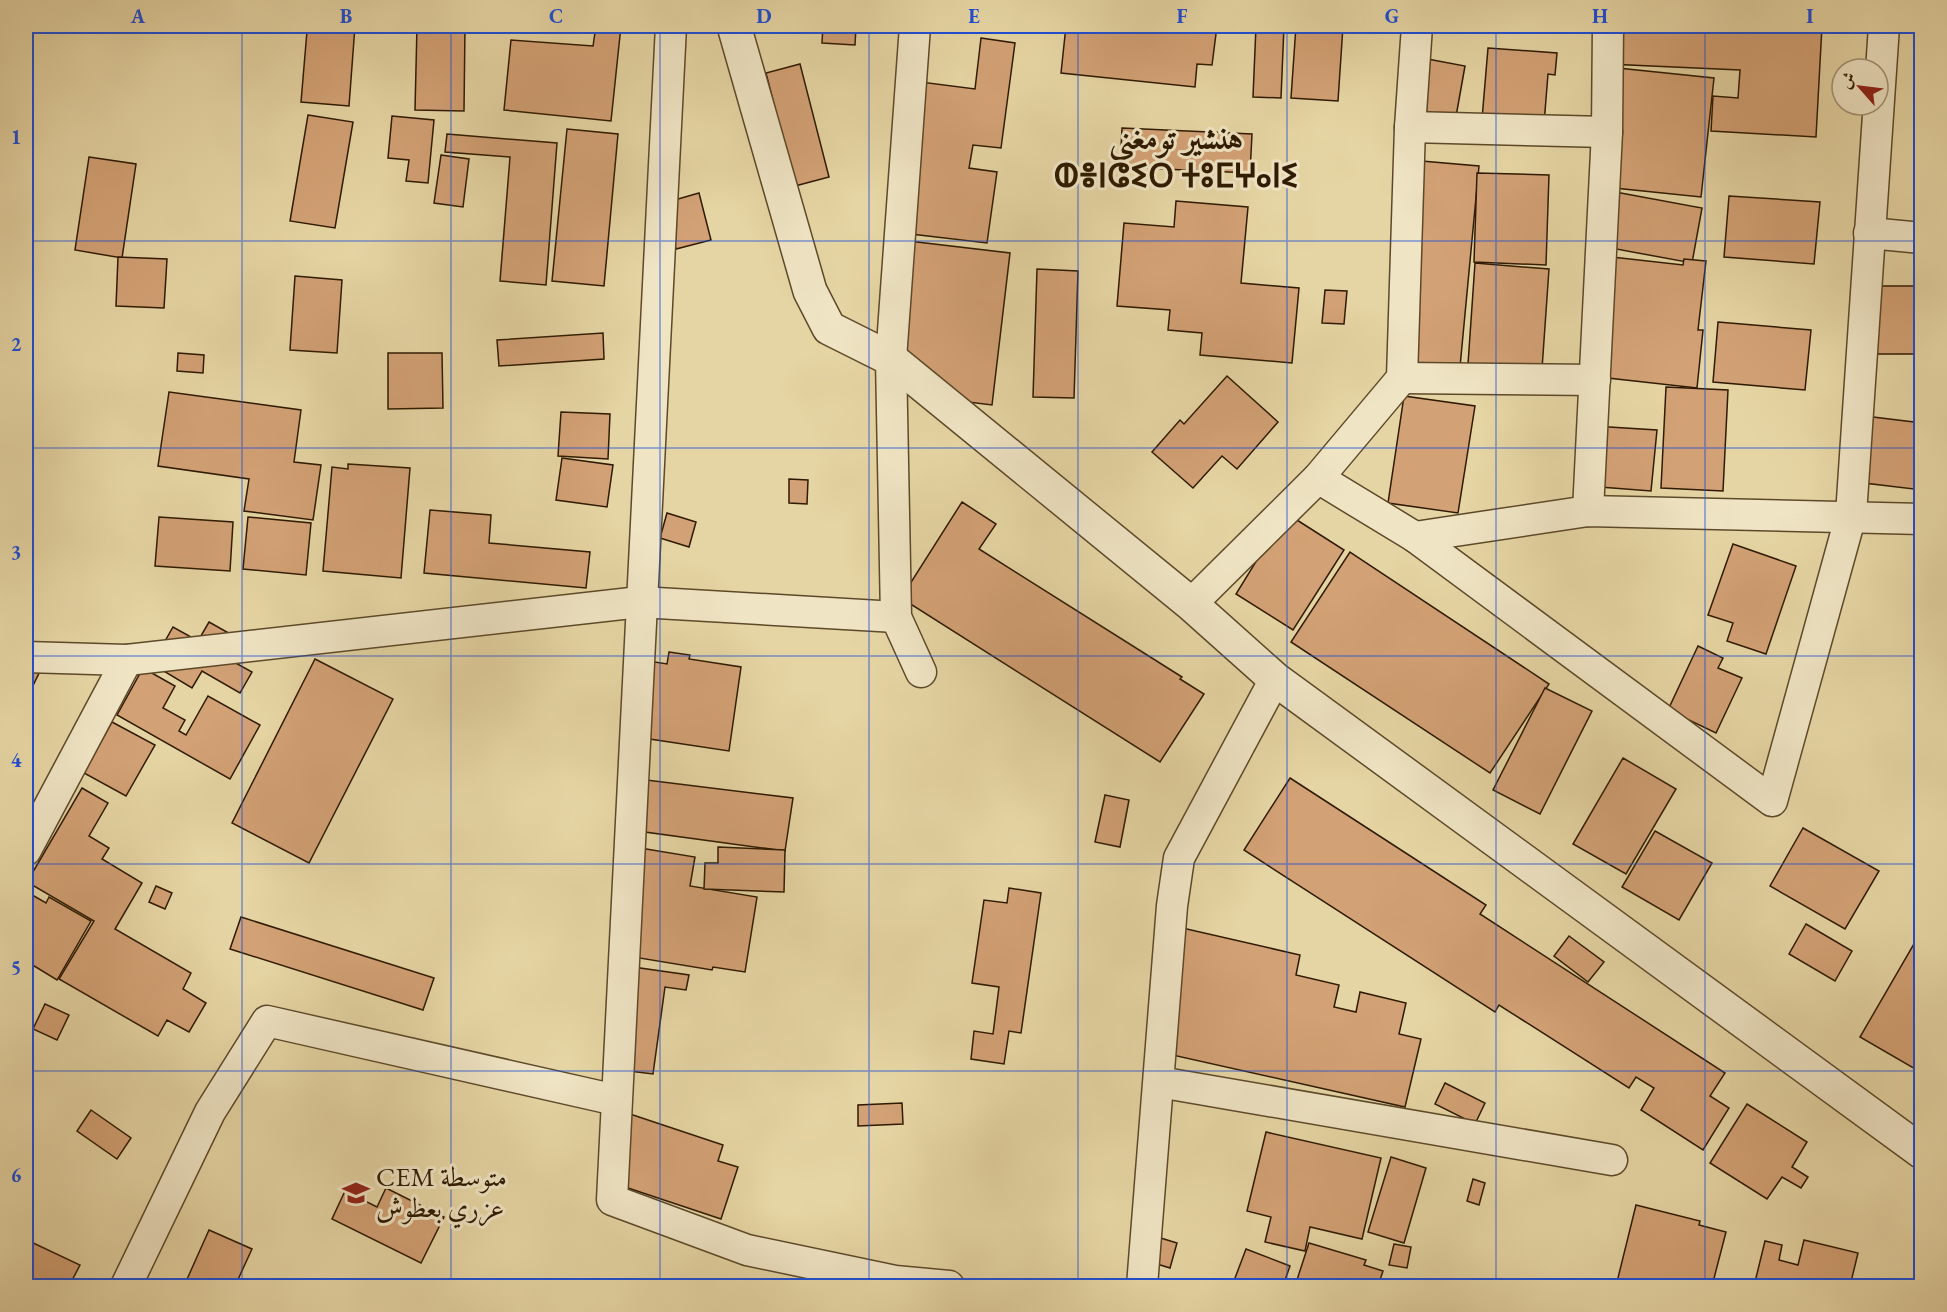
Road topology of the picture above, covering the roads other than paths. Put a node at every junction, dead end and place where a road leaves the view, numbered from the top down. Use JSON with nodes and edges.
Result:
{"nodes":[{"id":1,"x":671,"y":26,"type":"edge"},
{"id":2,"x":734,"y":26,"type":"edge"},
{"id":3,"x":915,"y":26,"type":"edge"},
{"id":4,"x":1417,"y":26,"type":"edge"},
{"id":5,"x":1608,"y":26,"type":"edge"},
{"id":6,"x":1884,"y":26,"type":"edge"},
{"id":7,"x":1410,"y":127,"type":"junction"},
{"id":8,"x":1607,"y":132,"type":"junction"},
{"id":9,"x":1869,"y":233,"type":"junction"},
{"id":10,"x":1922,"y":238,"type":"edge"},
{"id":11,"x":891,"y":359,"type":"junction"},
{"id":12,"x":1402,"y":378,"type":"junction"},
{"id":13,"x":1595,"y":380,"type":"junction"},
{"id":14,"x":1318,"y":478,"type":"junction"},
{"id":15,"x":1588,"y":511,"type":"junction"},
{"id":16,"x":1851,"y":515,"type":"junction"},
{"id":17,"x":1922,"y":519,"type":"edge"},
{"id":18,"x":1415,"y":537,"type":"junction"},
{"id":19,"x":640,"y":602,"type":"junction"},
{"id":20,"x":1191,"y":604,"type":"junction"},
{"id":21,"x":896,"y":617,"type":"junction"},
{"id":22,"x":26,"y":657,"type":"edge"},
{"id":23,"x":127,"y":660,"type":"junction"},
{"id":24,"x":921,"y":672,"type":"dead end"},
{"id":25,"x":1275,"y":679,"type":"junction"},
{"id":26,"x":26,"y":850,"type":"edge"},
{"id":27,"x":1159,"y":1082,"type":"junction"},
{"id":28,"x":616,"y":1100,"type":"junction"},
{"id":29,"x":1922,"y":1152,"type":"edge"},
{"id":30,"x":1612,"y":1160,"type":"dead end"},
{"id":31,"x":893,"y":1284,"type":"edge"},
{"id":32,"x":126,"y":1287,"type":"edge"},
{"id":33,"x":949,"y":1287,"type":"edge"},
{"id":34,"x":1142,"y":1287,"type":"edge"}],
"edges":[{"from":1,"to":19,"type":"street"},
{"from":2,"to":11,"type":"street"},
{"from":3,"to":11,"type":"street"},
{"from":4,"to":7,"type":"street"},
{"from":5,"to":8,"type":"street"},
{"from":6,"to":9,"type":"street"},
{"from":7,"to":8,"type":"street"},
{"from":7,"to":12,"type":"street"},
{"from":8,"to":13,"type":"street"},
{"from":9,"to":10,"type":"street"},
{"from":9,"to":16,"type":"street"},
{"from":11,"to":20,"type":"street"},
{"from":11,"to":21,"type":"street"},
{"from":12,"to":13,"type":"street"},
{"from":12,"to":14,"type":"street"},
{"from":13,"to":15,"type":"street"},
{"from":14,"to":18,"type":"street"},
{"from":14,"to":20,"type":"street"},
{"from":15,"to":16,"type":"street"},
{"from":15,"to":18,"type":"street"},
{"from":16,"to":17,"type":"street"},
{"from":16,"to":18,"type":"street"},
{"from":19,"to":21,"type":"street"},
{"from":19,"to":23,"type":"street"},
{"from":19,"to":28,"type":"street"},
{"from":20,"to":25,"type":"street"},
{"from":21,"to":24,"type":"street"},
{"from":22,"to":23,"type":"street"},
{"from":23,"to":26,"type":"street"},
{"from":25,"to":27,"type":"street"},
{"from":25,"to":29,"type":"street"},
{"from":27,"to":30,"type":"street"},
{"from":27,"to":34,"type":"street"},
{"from":28,"to":31,"type":"street"},
{"from":28,"to":32,"type":"street"},
{"from":31,"to":33,"type":"street"}]}
